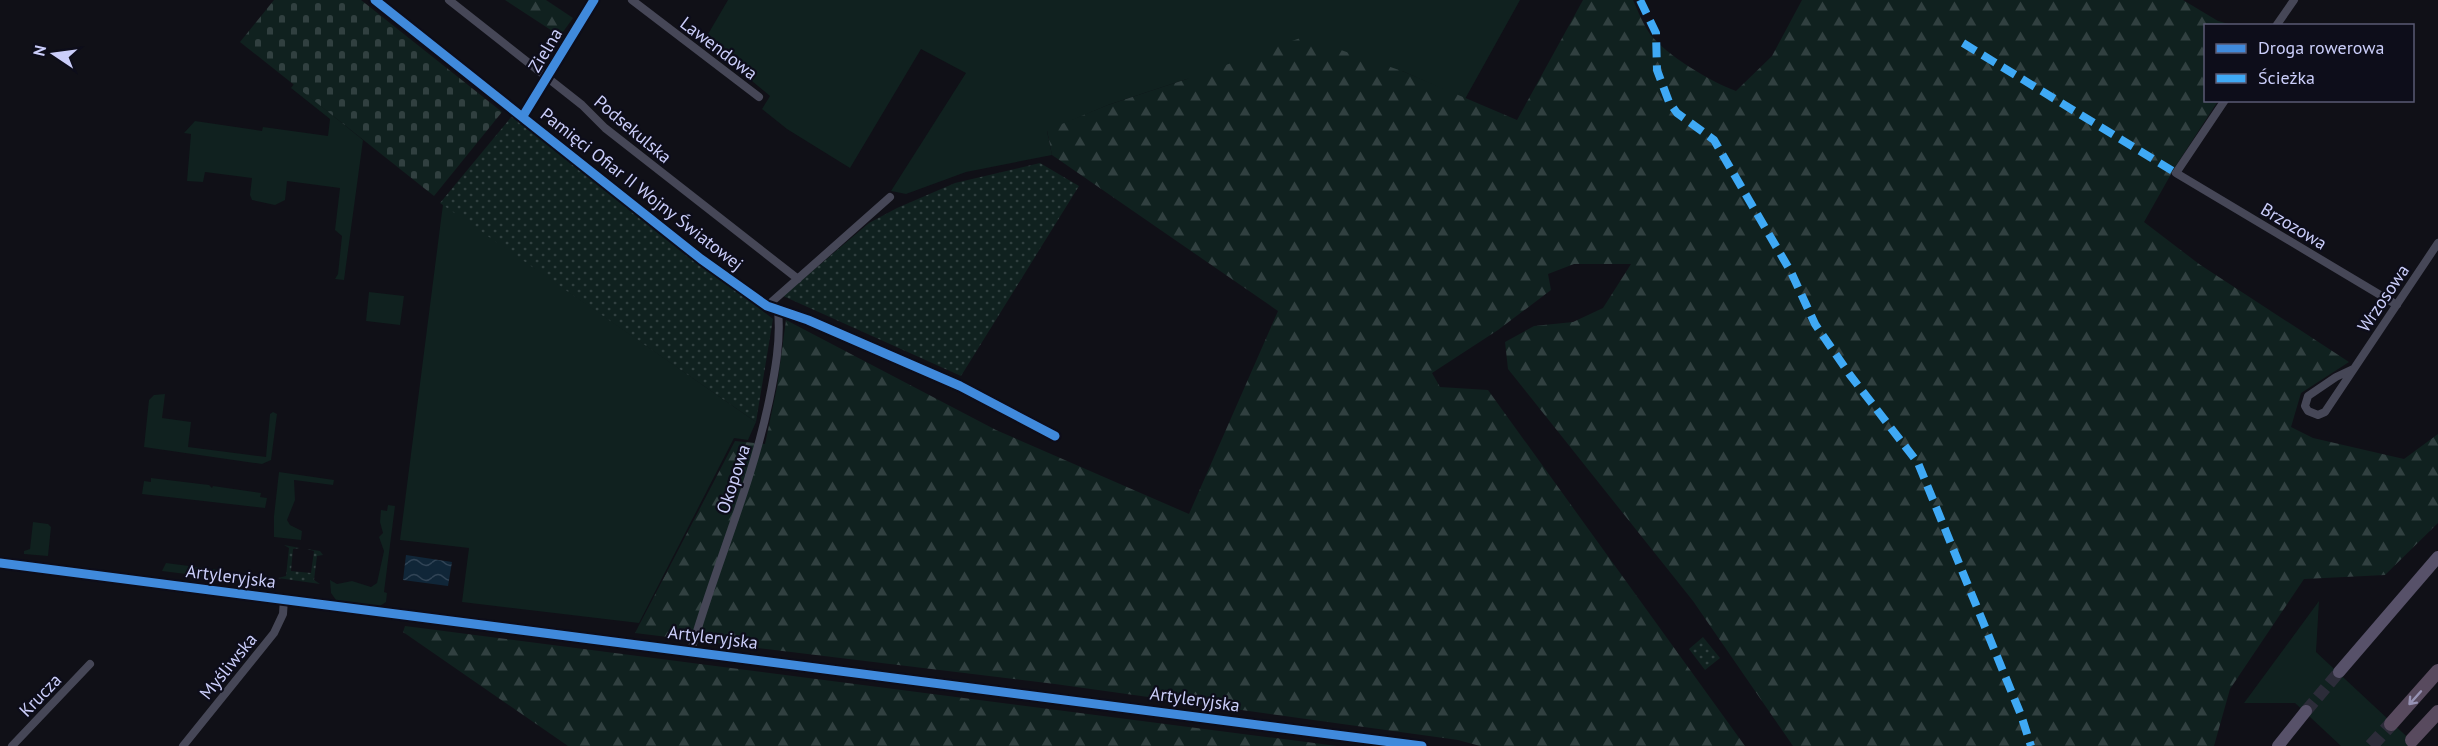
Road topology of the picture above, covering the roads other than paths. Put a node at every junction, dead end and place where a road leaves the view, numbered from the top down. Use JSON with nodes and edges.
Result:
{"nodes":[{"id":1,"x":375,"y":0,"type":"edge"},
{"id":2,"x":449,"y":0,"type":"edge"},
{"id":3,"x":594,"y":0,"type":"edge"},
{"id":4,"x":632,"y":0,"type":"edge"},
{"id":5,"x":2294,"y":0,"type":"edge"},
{"id":6,"x":2277,"y":24,"type":"edge"},
{"id":7,"x":548,"y":79,"type":"junction"},
{"id":8,"x":759,"y":97,"type":"dead end"},
{"id":9,"x":2224,"y":102,"type":"edge"},
{"id":10,"x":523,"y":116,"type":"junction"},
{"id":11,"x":890,"y":197,"type":"dead end"},
{"id":12,"x":2438,"y":243,"type":"edge"},
{"id":13,"x":798,"y":279,"type":"junction"},
{"id":14,"x":2397,"y":305,"type":"junction"},
{"id":15,"x":767,"y":306,"type":"junction"},
{"id":16,"x":778,"y":310,"type":"junction"},
{"id":17,"x":2353,"y":369,"type":"junction"},
{"id":18,"x":1055,"y":436,"type":"dead end"},
{"id":19,"x":2438,"y":556,"type":"edge"},
{"id":20,"x":0,"y":563,"type":"edge"},
{"id":21,"x":284,"y":599,"type":"junction"},
{"id":22,"x":691,"y":651,"type":"junction"},
{"id":23,"x":90,"y":664,"type":"dead end"},
{"id":24,"x":2438,"y":671,"type":"edge"},
{"id":25,"x":2339,"y":672,"type":"tunnel mouth"},
{"id":26,"x":2306,"y":711,"type":"tunnel mouth"},
{"id":27,"x":2438,"y":712,"type":"edge"},
{"id":28,"x":2391,"y":724,"type":"tunnel mouth"},
{"id":29,"x":2412,"y":740,"type":"dead end"},
{"id":30,"x":12,"y":746,"type":"edge"},
{"id":31,"x":183,"y":746,"type":"edge"},
{"id":32,"x":1422,"y":746,"type":"edge"},
{"id":33,"x":2278,"y":746,"type":"edge"}],
"edges":[{"from":1,"to":10,"type":"street","name":"Pamięci Ofiar II Wojny Światowej"},
{"from":2,"to":7,"type":"street","name":"Podsekulska"},
{"from":3,"to":7,"type":"street","name":"Zielna"},
{"from":4,"to":8,"type":"street","name":"Lawendowa"},
{"from":5,"to":6,"type":"street"},
{"from":7,"to":10,"type":"street","name":"Zielna"},
{"from":7,"to":13,"type":"street","name":"Podsekulska"},
{"from":9,"to":14,"type":"street","name":"Brzozowa"},
{"from":10,"to":15,"type":"street","name":"Pamięci Ofiar II Wojny Światowej"},
{"from":11,"to":13,"type":"street"},
{"from":12,"to":14,"type":"street","name":"Wrzosowa"},
{"from":13,"to":15,"type":"street"},
{"from":14,"to":17,"type":"street","name":"Wrzosowa"},
{"from":15,"to":16,"type":"street","name":"Pamięci Ofiar II Wojny Światowej"},
{"from":16,"to":18,"type":"street","name":"Pamięci Ofiar II Wojny Światowej"},
{"from":16,"to":22,"type":"street","name":"Okopowa"},
{"from":17,"to":17,"type":"street","name":"Wrzosowa"},
{"from":19,"to":25,"type":"main road"},
{"from":20,"to":21,"type":"street","name":"Artyleryjska"},
{"from":21,"to":22,"type":"street","name":"Artyleryjska"},
{"from":21,"to":31,"type":"street","name":"Myśliwska"},
{"from":22,"to":32,"type":"street","name":"Artyleryjska"},
{"from":23,"to":30,"type":"street","name":"Krucza"},
{"from":24,"to":28,"type":"highway","one_way":true},
{"from":26,"to":33,"type":"main road"},
{"from":27,"to":29,"type":"highway"}]}
